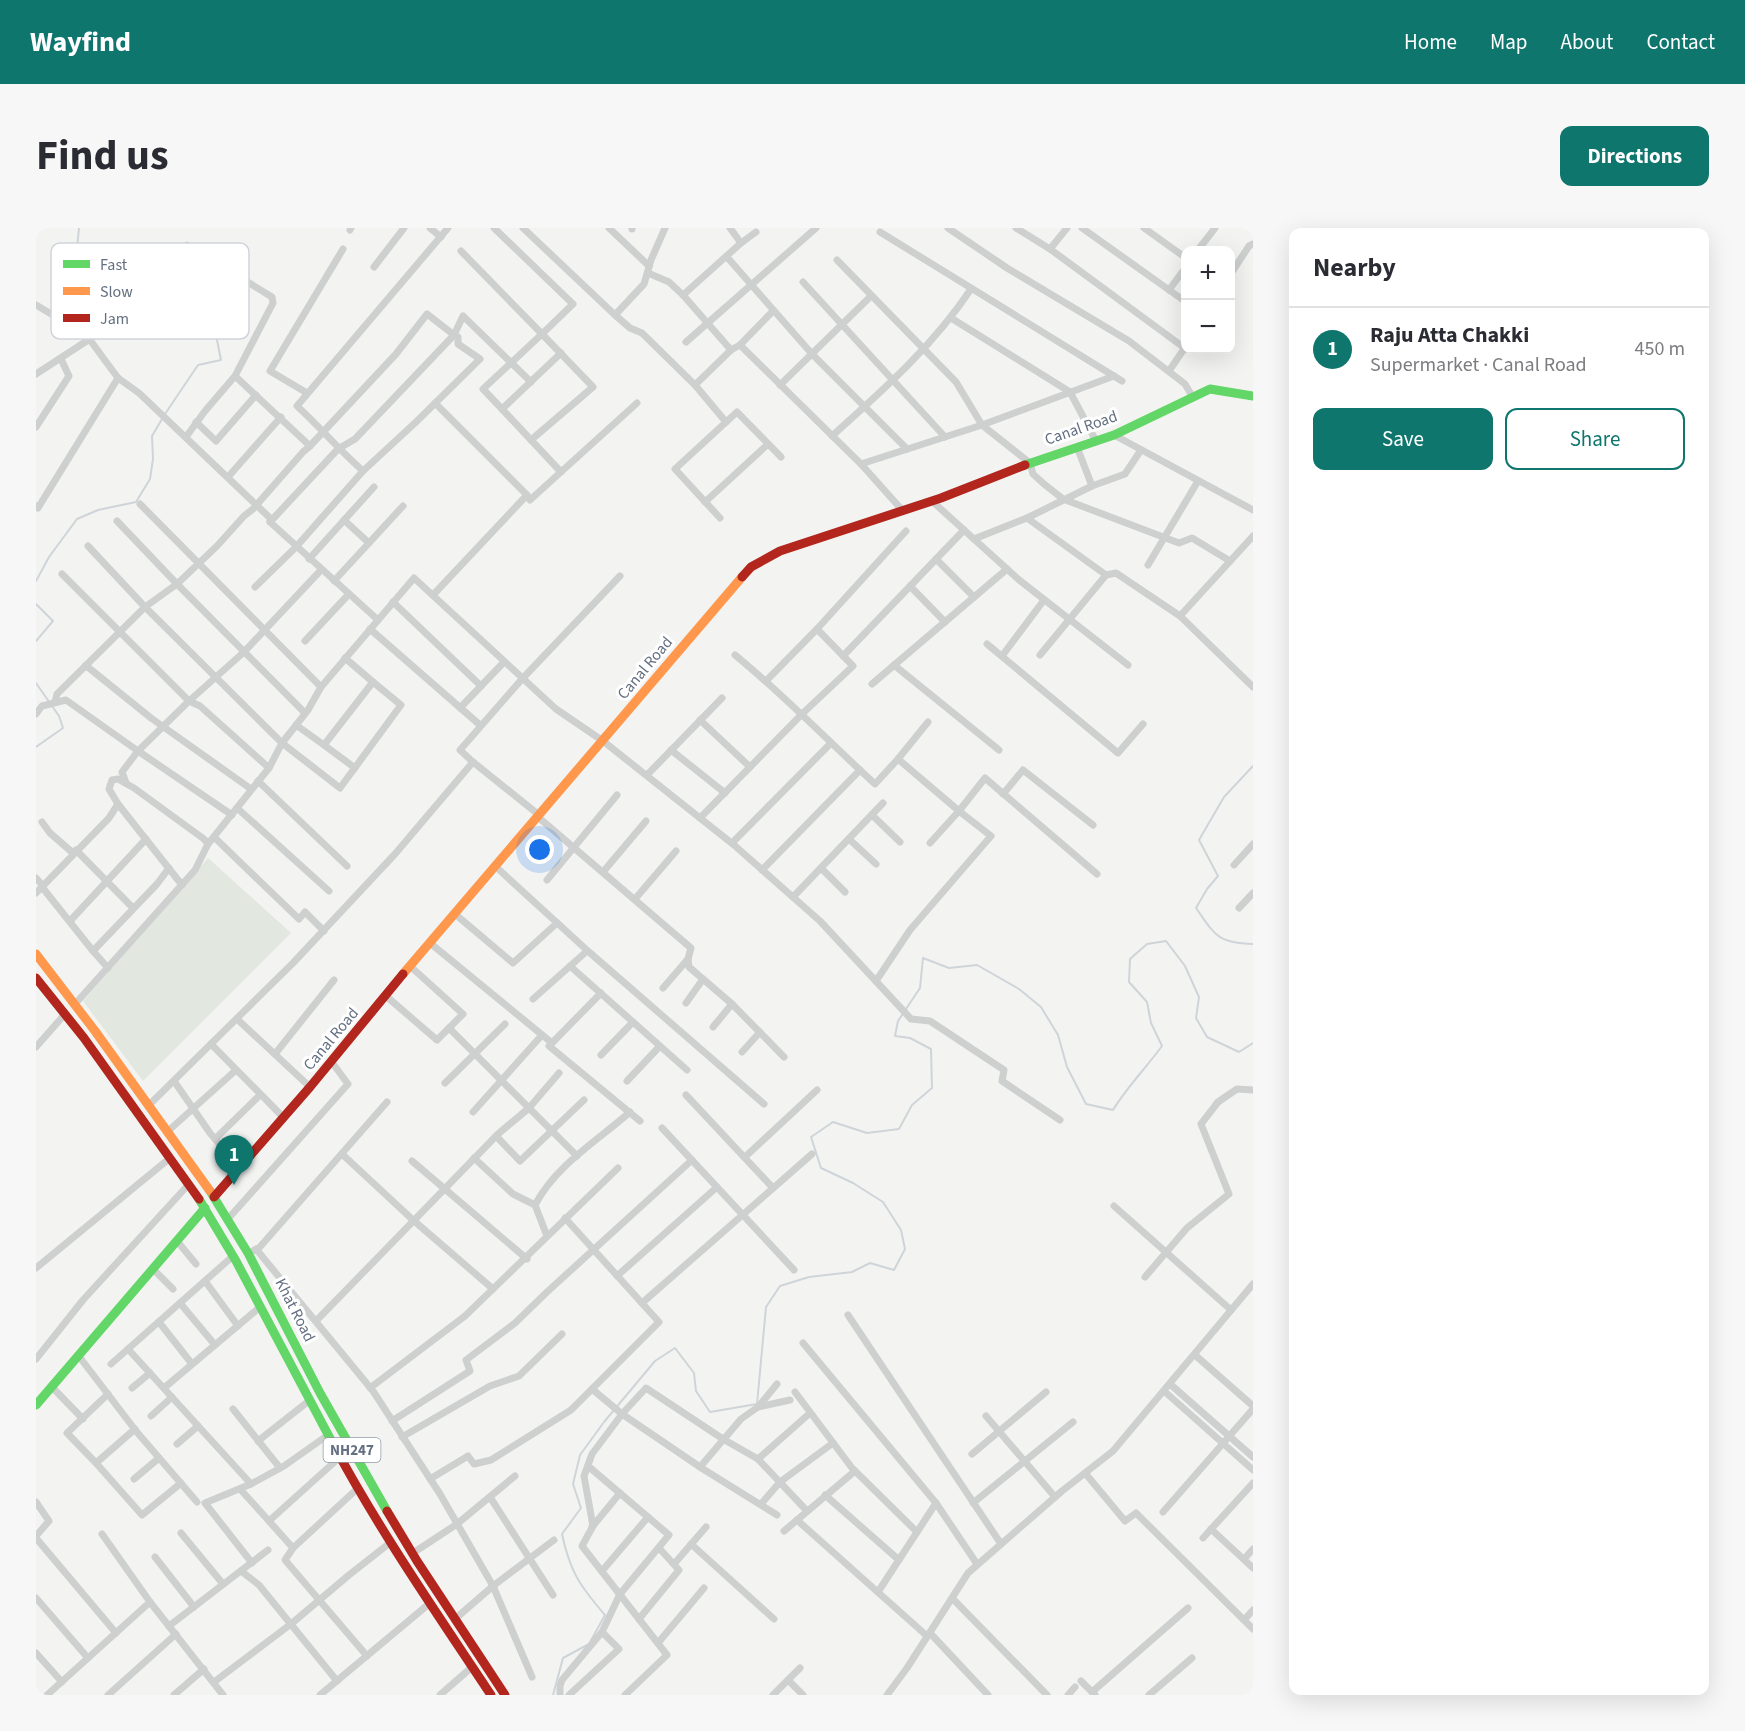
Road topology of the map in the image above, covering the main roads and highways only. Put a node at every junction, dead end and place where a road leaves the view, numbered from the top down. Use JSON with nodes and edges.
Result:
{"nodes":[{"id":1,"x":1253,"y":396,"type":"edge"},
{"id":2,"x":36,"y":954,"type":"edge"},
{"id":3,"x":36,"y":978,"type":"edge"},
{"id":4,"x":75,"y":1004,"type":"junction"},
{"id":5,"x":65,"y":1014,"type":"junction"},
{"id":6,"x":214,"y":1197,"type":"junction"},
{"id":7,"x":205,"y":1208,"type":"junction"},
{"id":8,"x":36,"y":1405,"type":"edge"},
{"id":9,"x":340,"y":1428,"type":"junction"},
{"id":10,"x":328,"y":1435,"type":"junction"},
{"id":11,"x":402,"y":1535,"type":"junction"},
{"id":12,"x":391,"y":1542,"type":"junction"},
{"id":13,"x":454,"y":1617,"type":"junction"},
{"id":14,"x":443,"y":1623,"type":"junction"},
{"id":15,"x":490,"y":1695,"type":"edge"},
{"id":16,"x":505,"y":1695,"type":"edge"}],
"edges":[{"from":1,"to":6,"type":"main road","name":"Canal Road"},
{"from":2,"to":4,"type":"main road","name":"Khat Road","number":"NH247"},
{"from":3,"to":5,"type":"main road","name":"Khat Road","number":"NH247"},
{"from":4,"to":5,"type":"main road"},
{"from":4,"to":6,"type":"main road","name":"Khat Road","number":"NH247"},
{"from":5,"to":7,"type":"main road","name":"Khat Road","number":"NH247"},
{"from":6,"to":7,"type":"main road","name":"Canal Road"},
{"from":6,"to":9,"type":"main road","name":"Khat Road","number":"NH247"},
{"from":7,"to":8,"type":"main road"},
{"from":7,"to":10,"type":"main road","name":"Khat Road","number":"NH247"},
{"from":9,"to":10,"type":"main road"},
{"from":9,"to":11,"type":"main road","name":"Khat Road","number":"NH247"},
{"from":10,"to":12,"type":"main road","name":"Khat Road","number":"NH247"},
{"from":11,"to":12,"type":"main road"},
{"from":11,"to":13,"type":"main road","name":"Khat Road","number":"NH247"},
{"from":12,"to":14,"type":"main road","name":"Khat Road","number":"NH247"},
{"from":13,"to":14,"type":"main road"},
{"from":13,"to":16,"type":"main road","name":"Khat Road","number":"NH247"},
{"from":14,"to":15,"type":"main road","name":"Khat Road","number":"NH247"}]}
